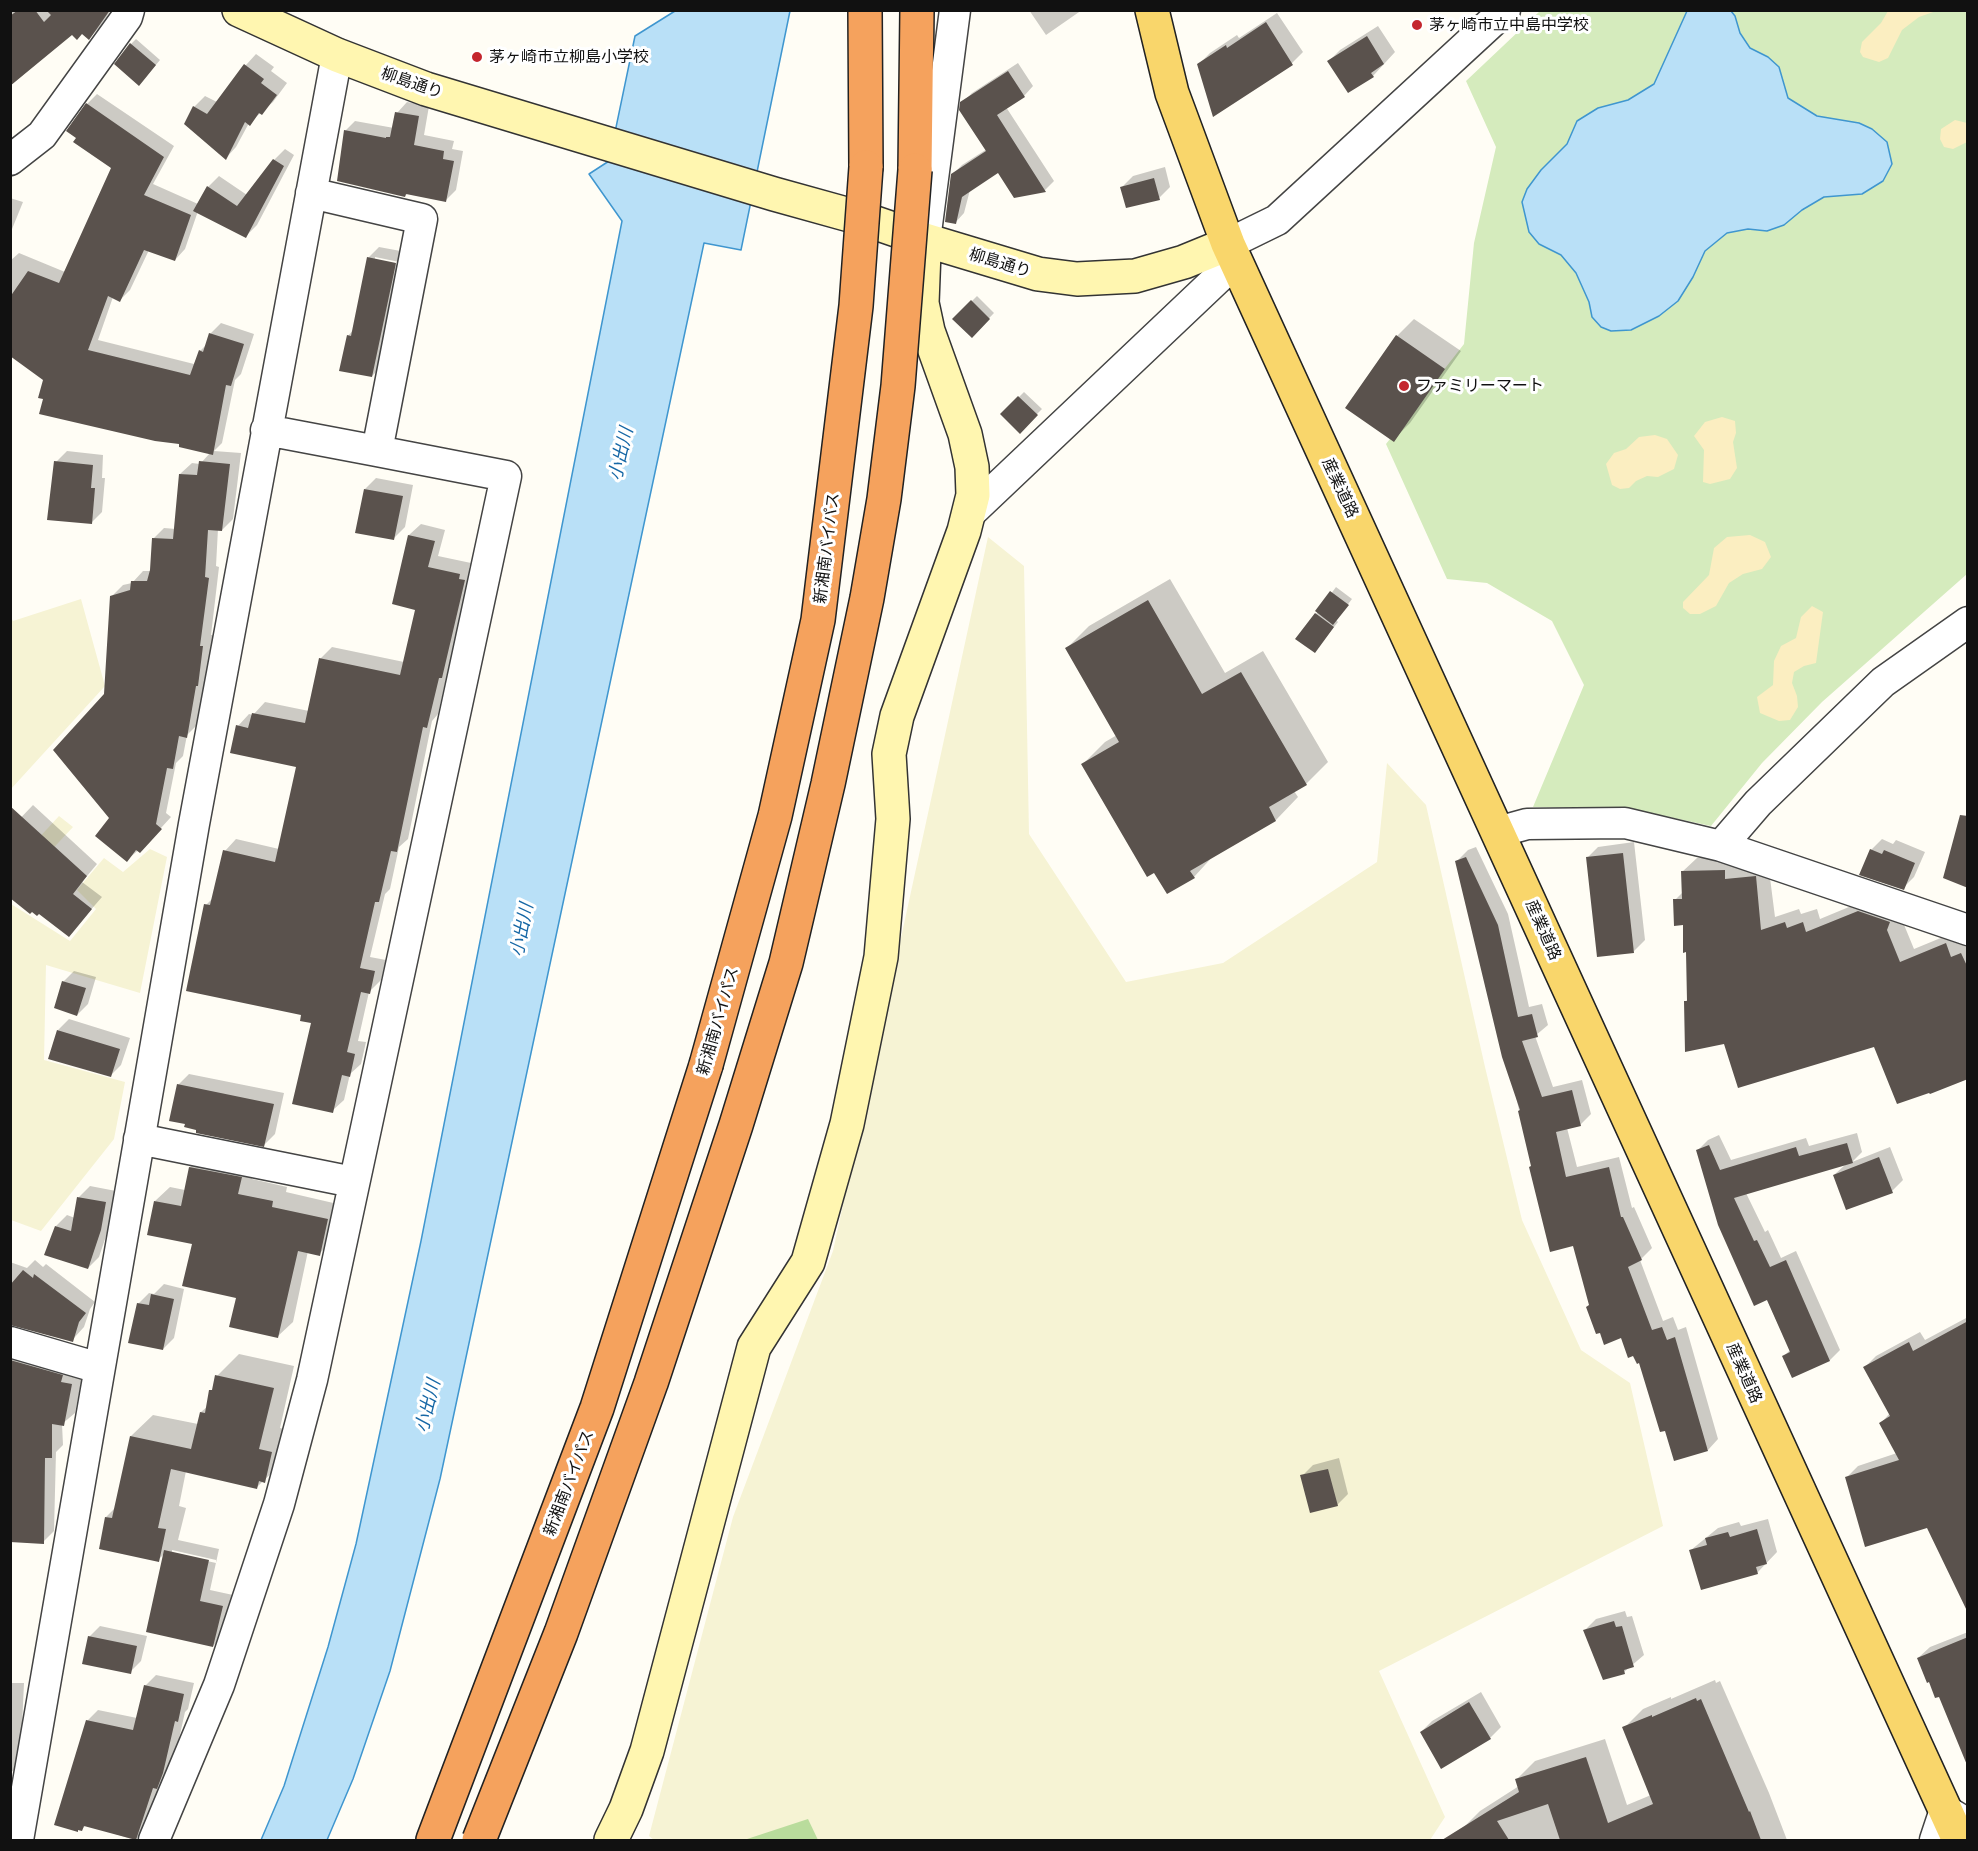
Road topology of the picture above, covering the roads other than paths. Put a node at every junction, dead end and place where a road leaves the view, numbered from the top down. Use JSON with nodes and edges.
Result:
{"nodes":[{"id":1,"x":129,"y":10,"type":"edge"},
{"id":2,"x":239,"y":10,"type":"edge"},
{"id":3,"x":866,"y":10,"type":"edge"},
{"id":4,"x":917,"y":10,"type":"edge"},
{"id":5,"x":955,"y":10,"type":"edge"},
{"id":6,"x":1152,"y":10,"type":"edge"},
{"id":7,"x":1505,"y":10,"type":"edge"},
{"id":8,"x":337,"y":55,"type":"junction"},
{"id":9,"x":10,"y":160,"type":"edge"},
{"id":10,"x":311,"y":193,"type":"junction"},
{"id":11,"x":925,"y":240,"type":"junction"},
{"id":12,"x":1232,"y":253,"type":"junction"},
{"id":13,"x":266,"y":429,"type":"junction"},
{"id":14,"x":377,"y":451,"type":"junction"},
{"id":15,"x":968,"y":515,"type":"junction"},
{"id":16,"x":1968,"y":622,"type":"edge"},
{"id":17,"x":1498,"y":832,"type":"junction"},
{"id":18,"x":1721,"y":846,"type":"junction"},
{"id":19,"x":1968,"y":930,"type":"edge"},
{"id":20,"x":139,"y":1139,"type":"junction"},
{"id":21,"x":353,"y":1182,"type":"junction"},
{"id":22,"x":10,"y":1342,"type":"edge"},
{"id":23,"x":99,"y":1368,"type":"junction"},
{"id":24,"x":1956,"y":1817,"type":"edge"},
{"id":25,"x":18,"y":1840,"type":"edge"},
{"id":26,"x":154,"y":1840,"type":"edge"},
{"id":27,"x":433,"y":1840,"type":"edge"},
{"id":28,"x":479,"y":1840,"type":"edge"},
{"id":29,"x":611,"y":1840,"type":"edge"},
{"id":30,"x":1935,"y":1840,"type":"edge"},
{"id":31,"x":1959,"y":1840,"type":"edge"}],
"edges":[{"from":1,"to":9,"type":"street"},
{"from":2,"to":8,"type":"street","name":"柳島通り"},
{"from":3,"to":27,"type":"highway","name":"新湘南バイパス","bridge":true},
{"from":4,"to":28,"type":"highway","bridge":true},
{"from":5,"to":11,"type":"street"},
{"from":6,"to":12,"type":"main road","name":"産業道路"},
{"from":7,"to":12,"type":"street"},
{"from":8,"to":10,"type":"street"},
{"from":8,"to":11,"type":"street","name":"柳島通り"},
{"from":10,"to":13,"type":"street"},
{"from":10,"to":14,"type":"street"},
{"from":11,"to":12,"type":"street","name":"柳島通り"},
{"from":11,"to":15,"type":"street"},
{"from":12,"to":15,"type":"street"},
{"from":12,"to":17,"type":"main road","name":"産業道路"},
{"from":13,"to":14,"type":"street"},
{"from":13,"to":20,"type":"street"},
{"from":14,"to":21,"type":"street"},
{"from":15,"to":29,"type":"street"},
{"from":16,"to":18,"type":"street"},
{"from":17,"to":18,"type":"street"},
{"from":17,"to":24,"type":"main road","name":"産業道路"},
{"from":18,"to":19,"type":"street"},
{"from":20,"to":21,"type":"street"},
{"from":20,"to":23,"type":"street"},
{"from":21,"to":26,"type":"street"},
{"from":22,"to":23,"type":"street"},
{"from":23,"to":25,"type":"street"},
{"from":24,"to":30,"type":"street"},
{"from":24,"to":31,"type":"main road","name":"産業道路"}]}
